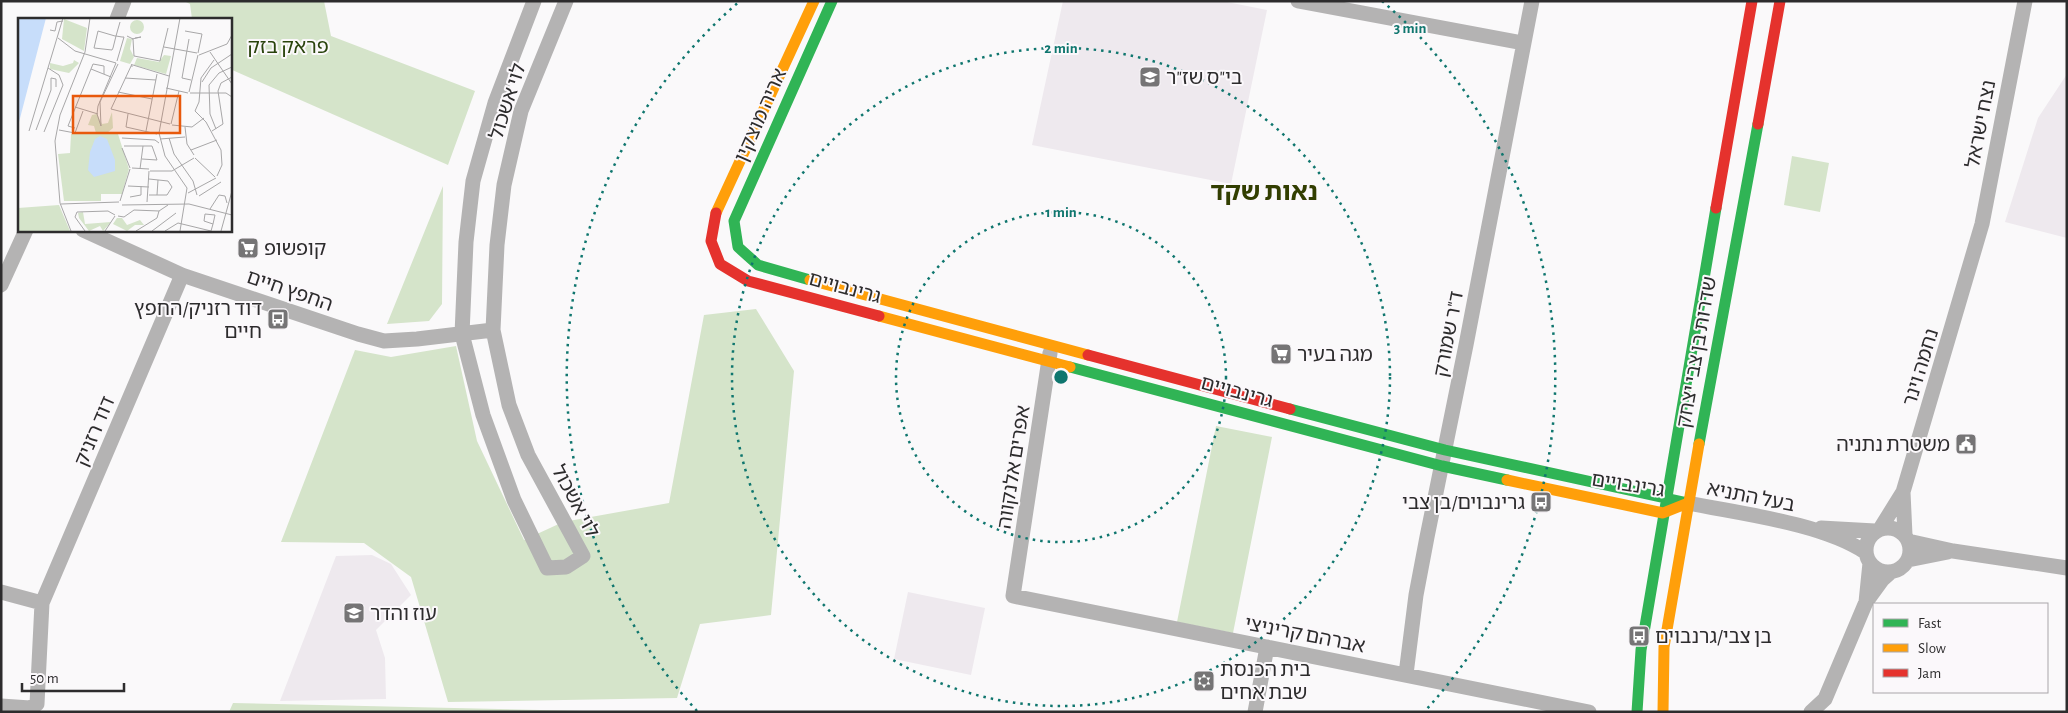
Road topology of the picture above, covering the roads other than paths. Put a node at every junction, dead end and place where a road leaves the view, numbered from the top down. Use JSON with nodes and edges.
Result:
{"nodes":[{"id":1,"x":124,"y":1,"type":"edge"},
{"id":2,"x":534,"y":1,"type":"edge"},
{"id":3,"x":566,"y":1,"type":"edge"},
{"id":4,"x":814,"y":1,"type":"edge"},
{"id":5,"x":832,"y":1,"type":"edge"},
{"id":6,"x":1298,"y":1,"type":"edge"},
{"id":7,"x":1532,"y":1,"type":"edge"},
{"id":8,"x":1752,"y":1,"type":"edge"},
{"id":9,"x":1780,"y":1,"type":"edge"},
{"id":10,"x":2025,"y":1,"type":"edge"},
{"id":11,"x":116,"y":18,"type":"edge"},
{"id":12,"x":1524,"y":43,"type":"junction"},
{"id":13,"x":26,"y":231,"type":"edge"},
{"id":14,"x":85,"y":231,"type":"edge"},
{"id":15,"x":711,"y":241,"type":"joint"},
{"id":16,"x":738,"y":246,"type":"joint"},
{"id":17,"x":1975,"y":254,"type":"joint"},
{"id":18,"x":182,"y":275,"type":"junction"},
{"id":19,"x":1,"y":285,"type":"edge"},
{"id":20,"x":493,"y":330,"type":"junction"},
{"id":21,"x":462,"y":334,"type":"junction"},
{"id":22,"x":1051,"y":344,"type":"junction"},
{"id":23,"x":1049,"y":360,"type":"junction"},
{"id":24,"x":1445,"y":450,"type":"junction"},
{"id":25,"x":1442,"y":466,"type":"junction"},
{"id":26,"x":1903,"y":492,"type":"junction"},
{"id":27,"x":1667,"y":496,"type":"junction"},
{"id":28,"x":1688,"y":503,"type":"junction"},
{"id":29,"x":1663,"y":513,"type":"junction"},
{"id":30,"x":1806,"y":527,"type":"junction"},
{"id":31,"x":1877,"y":530,"type":"junction"},
{"id":32,"x":1907,"y":538,"type":"junction"},
{"id":33,"x":1953,"y":551,"type":"junction"},
{"id":34,"x":1868,"y":557,"type":"junction"},
{"id":35,"x":1908,"y":560,"type":"junction"},
{"id":36,"x":2067,"y":568,"type":"edge"},
{"id":37,"x":1891,"y":572,"type":"junction"},
{"id":38,"x":1,"y":592,"type":"edge"},
{"id":39,"x":1014,"y":596,"type":"joint"},
{"id":40,"x":1866,"y":602,"type":"junction"},
{"id":41,"x":42,"y":603,"type":"junction"},
{"id":42,"x":1266,"y":647,"type":"junction"},
{"id":43,"x":1406,"y":674,"type":"junction"},
{"id":44,"x":1,"y":706,"type":"edge"},
{"id":45,"x":1255,"y":712,"type":"edge"},
{"id":46,"x":1589,"y":712,"type":"edge"},
{"id":47,"x":1637,"y":712,"type":"edge"},
{"id":48,"x":1663,"y":712,"type":"edge"},
{"id":49,"x":1811,"y":712,"type":"edge"}],
"edges":[{"from":1,"to":11,"type":"street"},
{"from":2,"to":21,"type":"street","name":"לוי אשכול"},
{"from":3,"to":20,"type":"street","name":"לוי אשכול"},
{"from":4,"to":15,"type":"street","name":"אריה מוצקין"},
{"from":5,"to":16,"type":"street","name":"אריה מוצקין"},
{"from":6,"to":12,"type":"street"},
{"from":7,"to":12,"type":"street","name":"ד\"ר שמורק"},
{"from":8,"to":27,"type":"street","name":"שדרות בן צבי יצחק"},
{"from":9,"to":28,"type":"street","name":"שדרות בן צבי יצחק"},
{"from":10,"to":17,"type":"street","name":"נצח ישראל"},
{"from":12,"to":24,"type":"street","name":"ד\"ר שמורק"},
{"from":13,"to":19,"type":"street"},
{"from":14,"to":18,"type":"street","name":"החפץ חיים"},
{"from":15,"to":23,"type":"street","name":"גרינבויים"},
{"from":16,"to":22,"type":"street","name":"גרינבויים"},
{"from":17,"to":26,"type":"street","name":"נחמה וינר"},
{"from":18,"to":21,"type":"street","name":"החפץ חיים"},
{"from":18,"to":41,"type":"street","name":"דוד רזניק"},
{"from":20,"to":21,"type":"street","name":"החפץ חיים"},
{"from":20,"to":21,"type":"street","name":"לוי אשכול"},
{"from":22,"to":23,"type":"street","name":"אפרים אלנקווה"},
{"from":22,"to":24,"type":"street","name":"גרינבויים"},
{"from":23,"to":25,"type":"street","name":"גרינבויים"},
{"from":23,"to":39,"type":"street","name":"אפרים אלנקווה"},
{"from":24,"to":25,"type":"street","name":"ד\"ר שמורק"},
{"from":24,"to":27,"type":"street","name":"גרינבויים"},
{"from":25,"to":29,"type":"street","name":"גרינבויים"},
{"from":25,"to":43,"type":"street","name":"ד\"ר שמורק"},
{"from":26,"to":31,"type":"street","name":"נחמה וינר"},
{"from":26,"to":32,"type":"street","name":"נחמה וינר"},
{"from":27,"to":28,"type":"street","name":"גרינבויים"},
{"from":27,"to":29,"type":"street","name":"שדרות בן צבי יצחק"},
{"from":28,"to":29,"type":"street","name":"גרינבויים"},
{"from":28,"to":30,"type":"street","name":"בעל התניא"},
{"from":28,"to":48,"type":"street","name":"שדרות בן צבי יצחק"},
{"from":29,"to":47,"type":"street","name":"שדרות בן צבי יצחק"},
{"from":30,"to":31,"type":"street","name":"בעל התניא"},
{"from":30,"to":34,"type":"street","name":"בעל התניא"},
{"from":31,"to":32,"type":"street"},
{"from":31,"to":34,"type":"street"},
{"from":32,"to":33,"type":"street"},
{"from":32,"to":35,"type":"street"},
{"from":33,"to":35,"type":"street"},
{"from":33,"to":36,"type":"street"},
{"from":34,"to":37,"type":"street"},
{"from":34,"to":40,"type":"street"},
{"from":35,"to":37,"type":"street"},
{"from":37,"to":40,"type":"street"},
{"from":38,"to":41,"type":"street"},
{"from":39,"to":42,"type":"street","name":"אברהם קריניצי"},
{"from":40,"to":49,"type":"street"},
{"from":41,"to":44,"type":"street"},
{"from":42,"to":43,"type":"street","name":"אברהם קריניצי"},
{"from":42,"to":45,"type":"street"},
{"from":43,"to":46,"type":"street","name":"אברהם קריניצי"}]}
